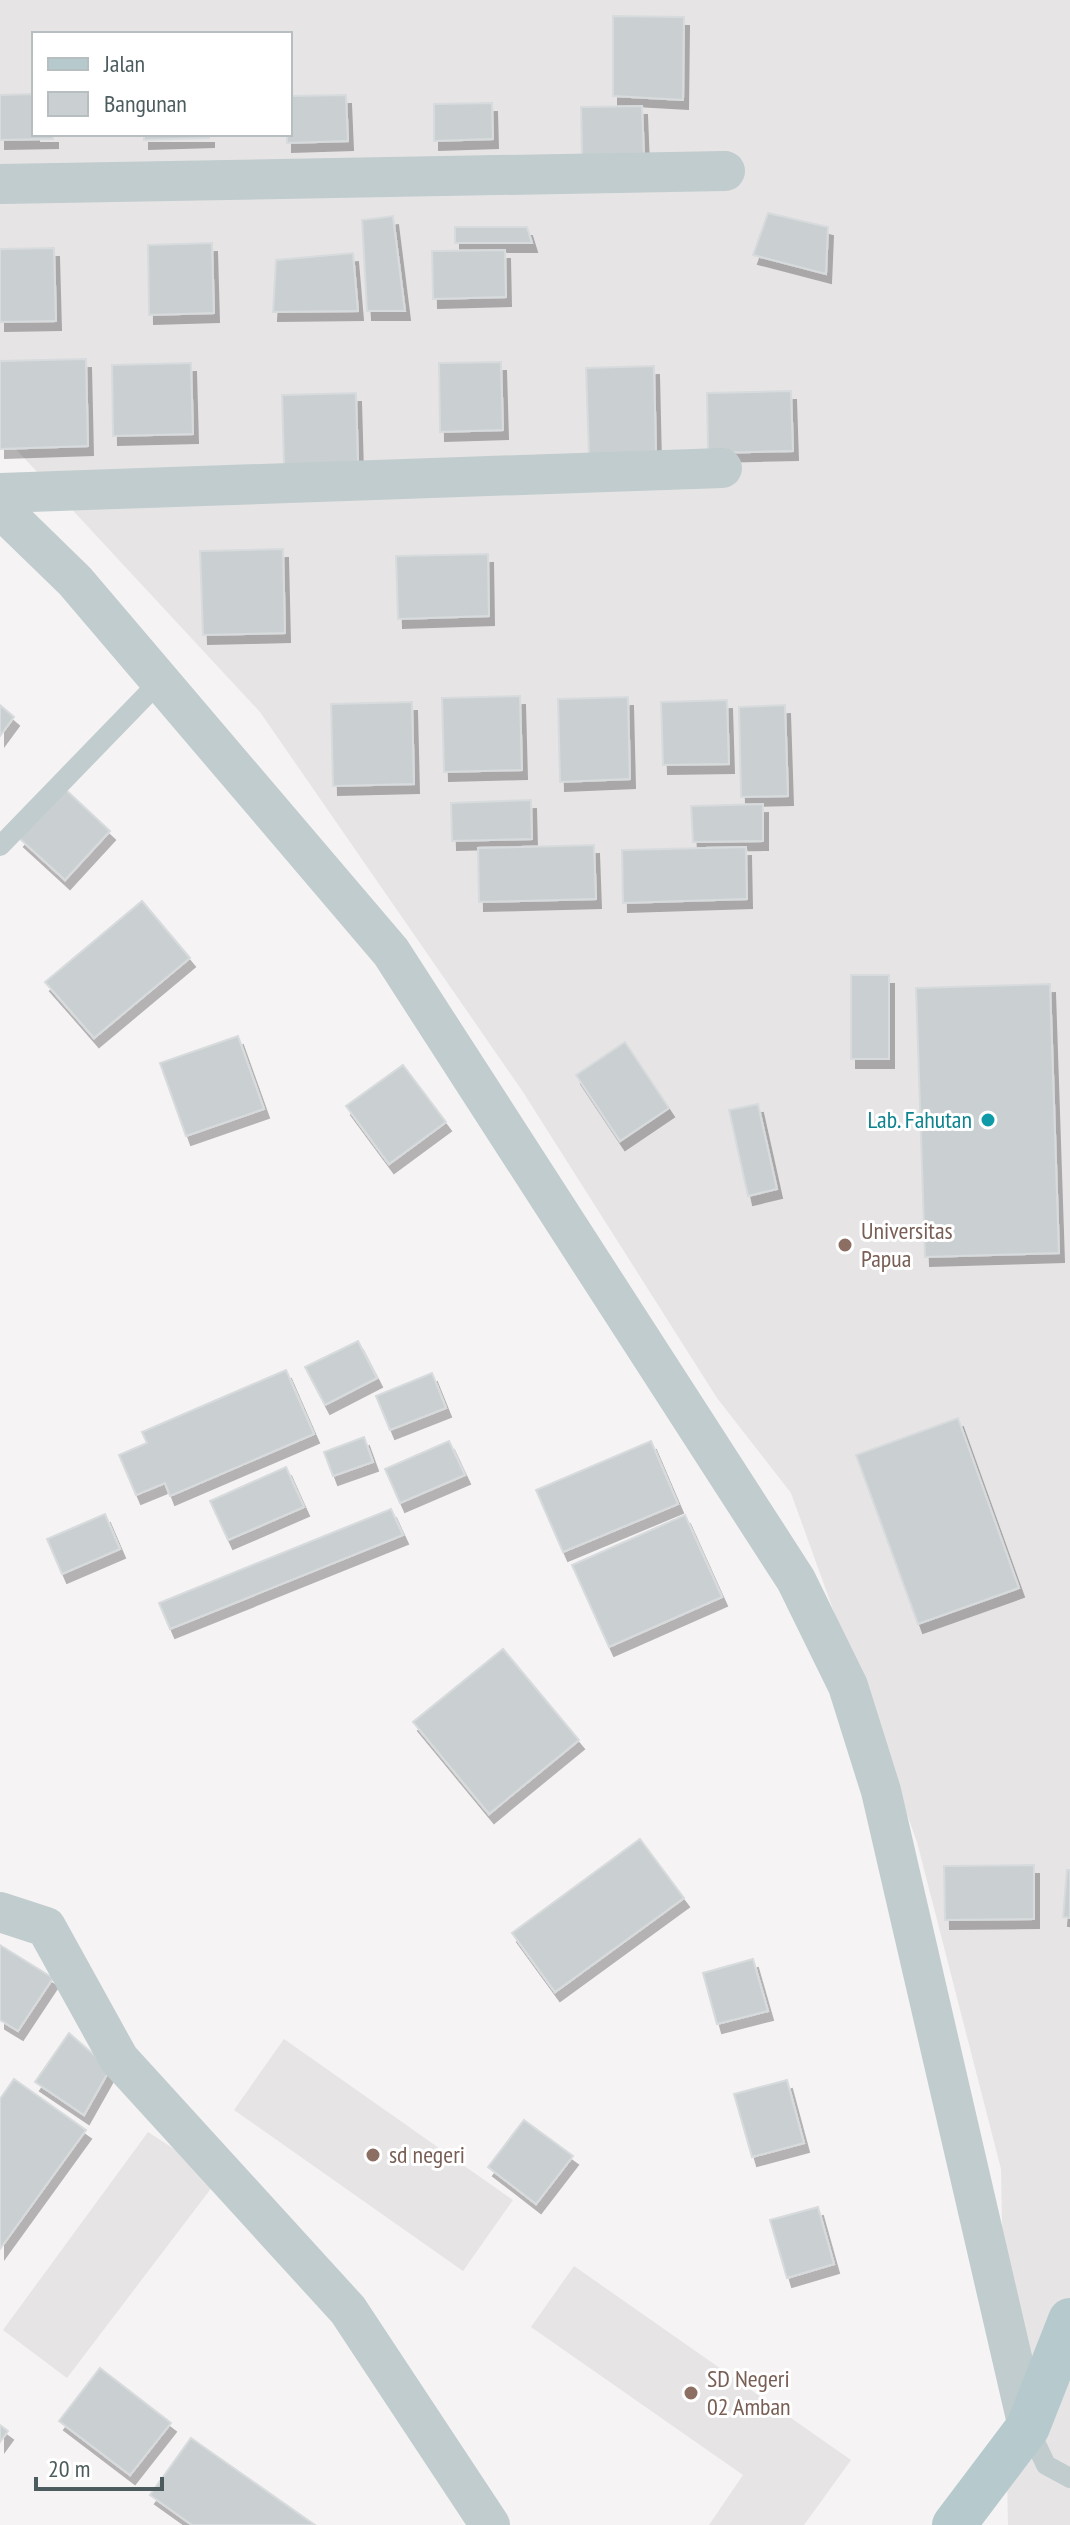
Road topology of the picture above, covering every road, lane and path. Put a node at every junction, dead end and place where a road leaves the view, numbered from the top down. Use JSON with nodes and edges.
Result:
{"nodes":[{"id":1,"x":725,"y":171,"type":"dead end"},
{"id":2,"x":0,"y":184,"type":"edge"},
{"id":3,"x":722,"y":468,"type":"dead end"},
{"id":4,"x":0,"y":493,"type":"edge"},
{"id":5,"x":0,"y":508,"type":"edge"},
{"id":6,"x":161,"y":680,"type":"junction"},
{"id":7,"x":0,"y":846,"type":"edge"},
{"id":8,"x":0,"y":1912,"type":"edge"},
{"id":9,"x":1070,"y":2320,"type":"edge"},
{"id":10,"x":1028,"y":2427,"type":"junction"},
{"id":11,"x":1070,"y":2478,"type":"edge"},
{"id":12,"x":490,"y":2525,"type":"edge"},
{"id":13,"x":954,"y":2525,"type":"edge"}],
"edges":[{"from":1,"to":2,"type":"street"},
{"from":3,"to":4,"type":"street"},
{"from":5,"to":6,"type":"street"},
{"from":6,"to":7,"type":"lane"},
{"from":6,"to":10,"type":"street"},
{"from":8,"to":12,"type":"street"},
{"from":9,"to":10,"type":"main road"},
{"from":10,"to":11,"type":"lane"},
{"from":10,"to":13,"type":"main road"}]}
